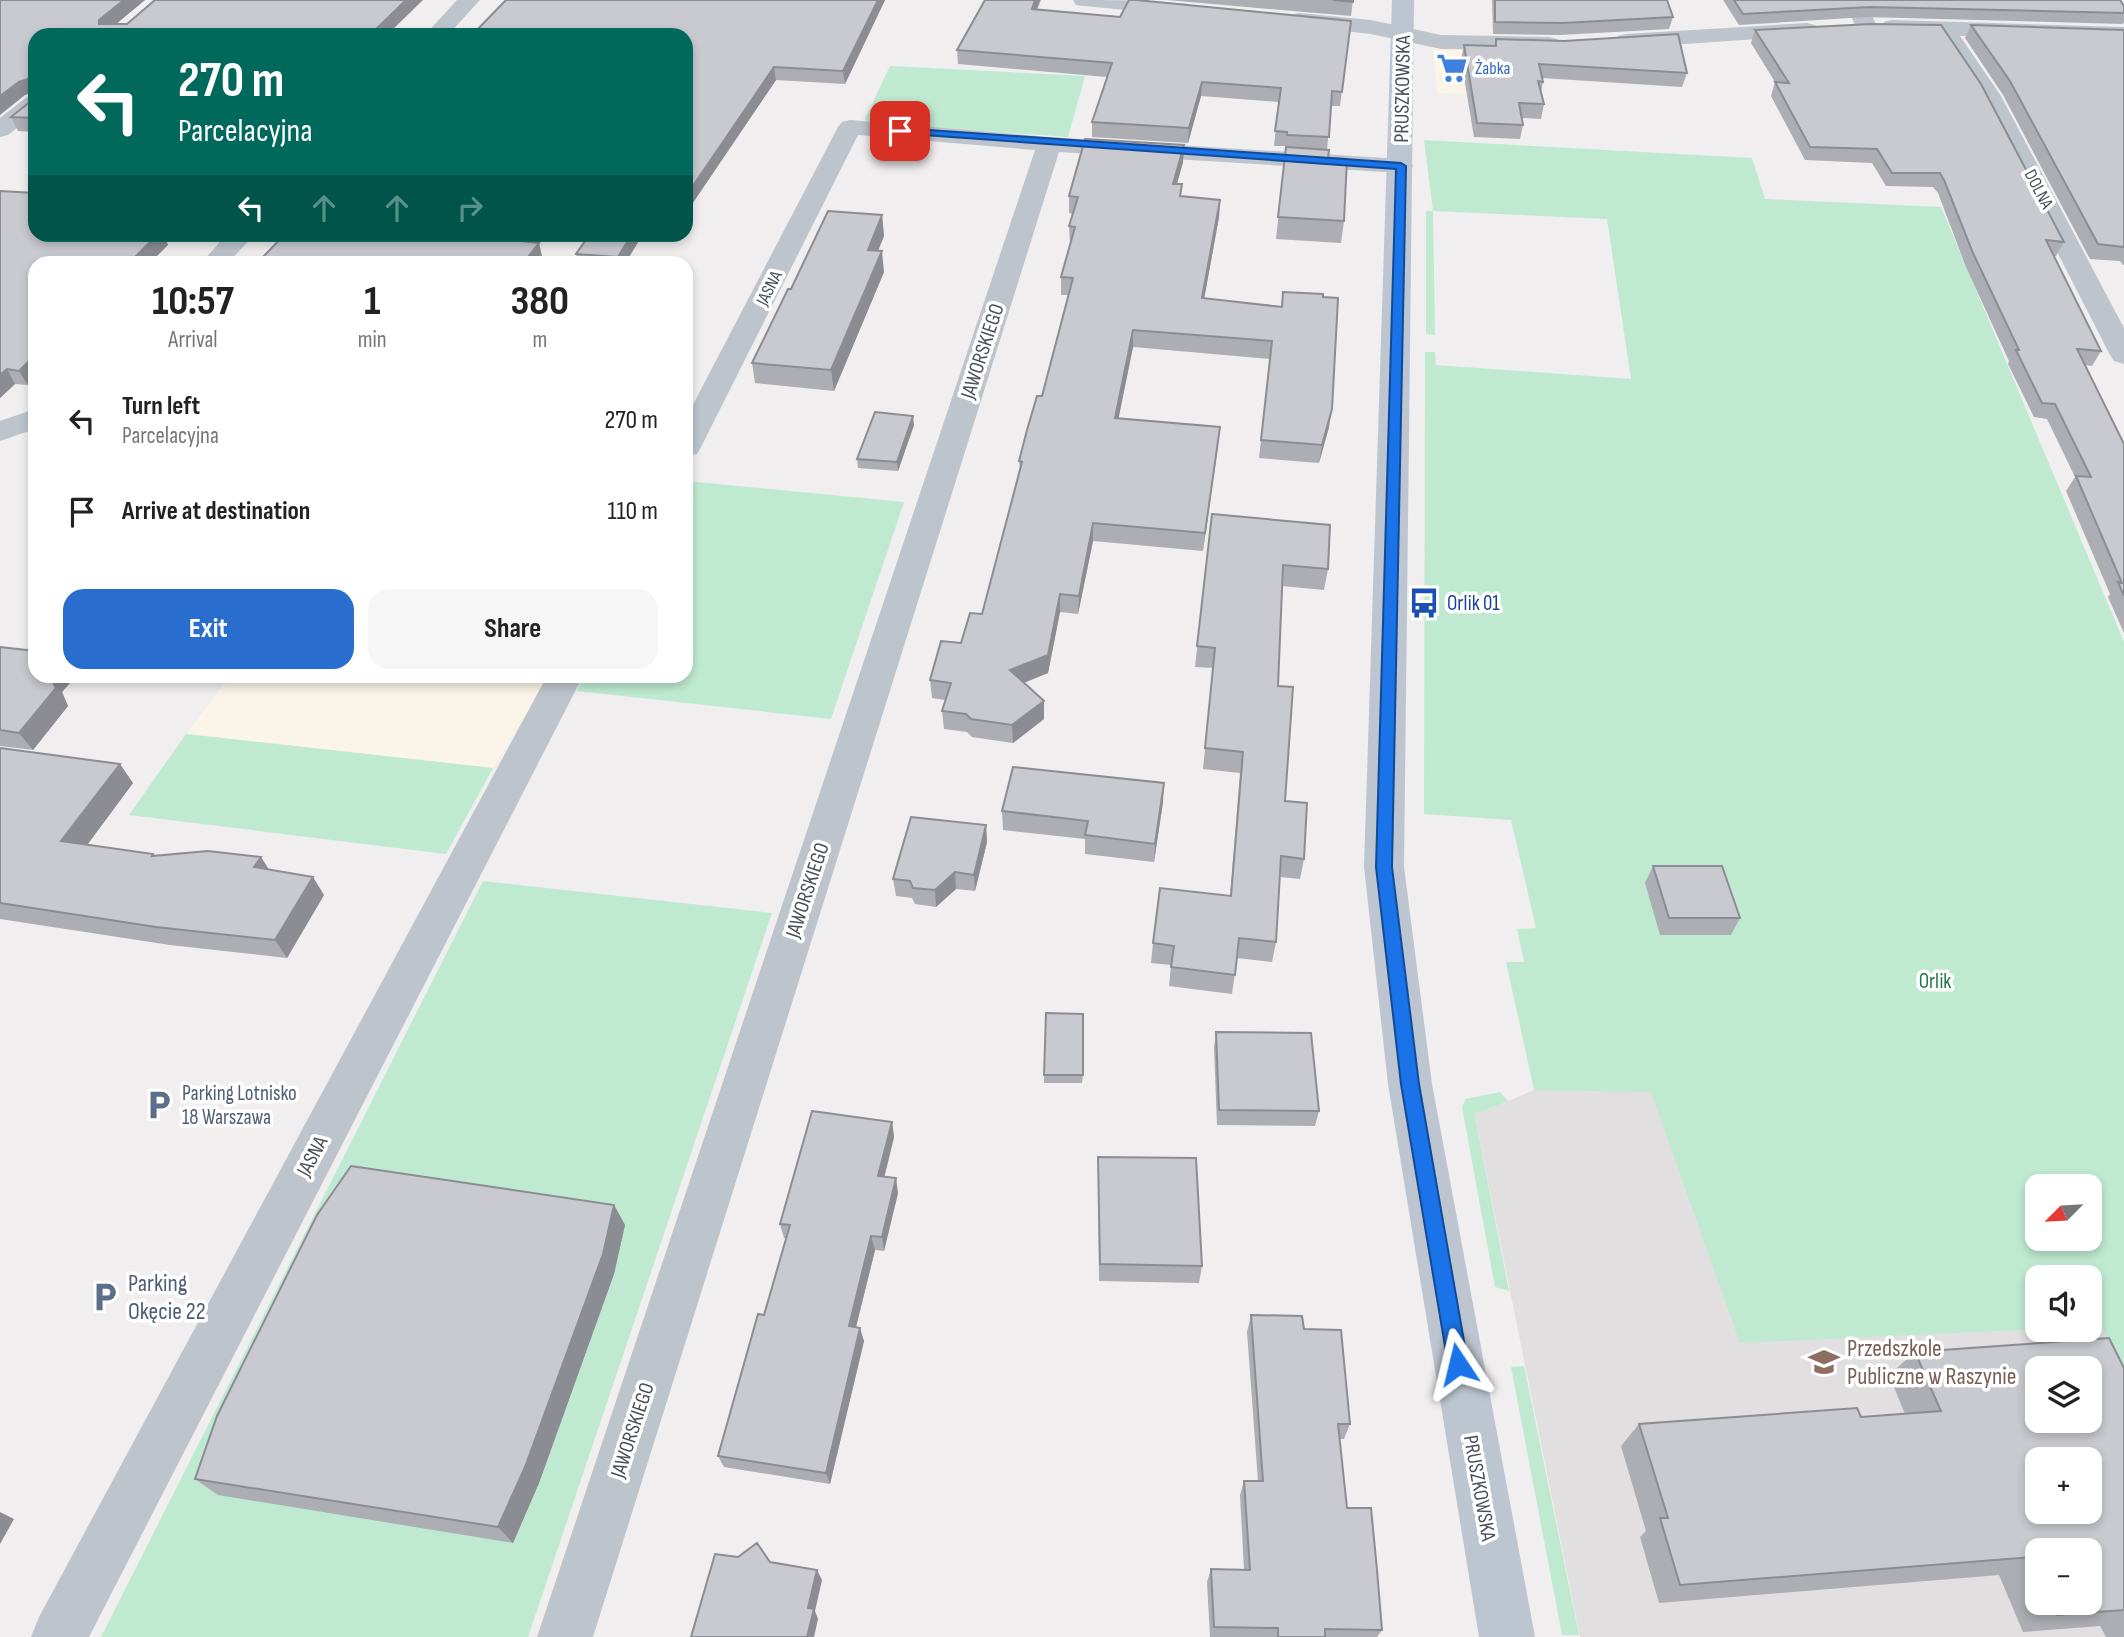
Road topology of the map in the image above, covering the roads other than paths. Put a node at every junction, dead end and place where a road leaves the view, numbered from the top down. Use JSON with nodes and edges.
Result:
{"nodes":[{"id":1,"x":469,"y":0,"type":"edge"},
{"id":2,"x":1084,"y":0,"type":"edge"},
{"id":3,"x":1403,"y":0,"type":"edge"},
{"id":4,"x":1855,"y":0,"type":"edge"},
{"id":5,"x":1198,"y":11,"type":"edge"},
{"id":6,"x":1276,"y":18,"type":"edge"},
{"id":7,"x":1866,"y":27,"type":"junction"},
{"id":8,"x":443,"y":28,"type":"edge"},
{"id":9,"x":1944,"y":28,"type":"junction"},
{"id":10,"x":1402,"y":34,"type":"junction"},
{"id":11,"x":2124,"y":34,"type":"edge"},
{"id":12,"x":1600,"y":42,"type":"edge"},
{"id":13,"x":1574,"y":44,"type":"edge"},
{"id":14,"x":28,"y":108,"type":"edge"},
{"id":15,"x":0,"y":130,"type":"edge"},
{"id":16,"x":1049,"y":144,"type":"junction"},
{"id":17,"x":1401,"y":166,"type":"junction"},
{"id":18,"x":234,"y":242,"type":"edge"},
{"id":19,"x":221,"y":256,"type":"edge"},
{"id":20,"x":2124,"y":355,"type":"edge"},
{"id":21,"x":28,"y":421,"type":"edge"},
{"id":22,"x":0,"y":432,"type":"edge"},
{"id":23,"x":693,"y":433,"type":"edge"},
{"id":24,"x":561,"y":683,"type":"edge"},
{"id":25,"x":59,"y":1637,"type":"edge"},
{"id":26,"x":565,"y":1637,"type":"edge"},
{"id":27,"x":1507,"y":1637,"type":"edge"}],
"edges":[{"from":1,"to":8,"type":"street"},
{"from":2,"to":5,"type":"street"},
{"from":3,"to":10,"type":"street","name":"PRUSZKOWSKA"},
{"from":4,"to":7,"type":"street"},
{"from":6,"to":10,"type":"street"},
{"from":7,"to":9,"type":"street"},
{"from":7,"to":12,"type":"street"},
{"from":9,"to":11,"type":"street"},
{"from":9,"to":20,"type":"street","name":"DOLNA"},
{"from":10,"to":13,"type":"street"},
{"from":10,"to":17,"type":"street","name":"PRUSZKOWSKA"},
{"from":14,"to":15,"type":"street"},
{"from":16,"to":17,"type":"street"},
{"from":16,"to":23,"type":"street","name":"JASNA"},
{"from":16,"to":26,"type":"street","name":"JAWORSKIEGO"},
{"from":17,"to":27,"type":"street","name":"PRUSZKOWSKA"},
{"from":18,"to":19,"type":"street"},
{"from":21,"to":22,"type":"street"},
{"from":24,"to":25,"type":"street","name":"JASNA"}]}
